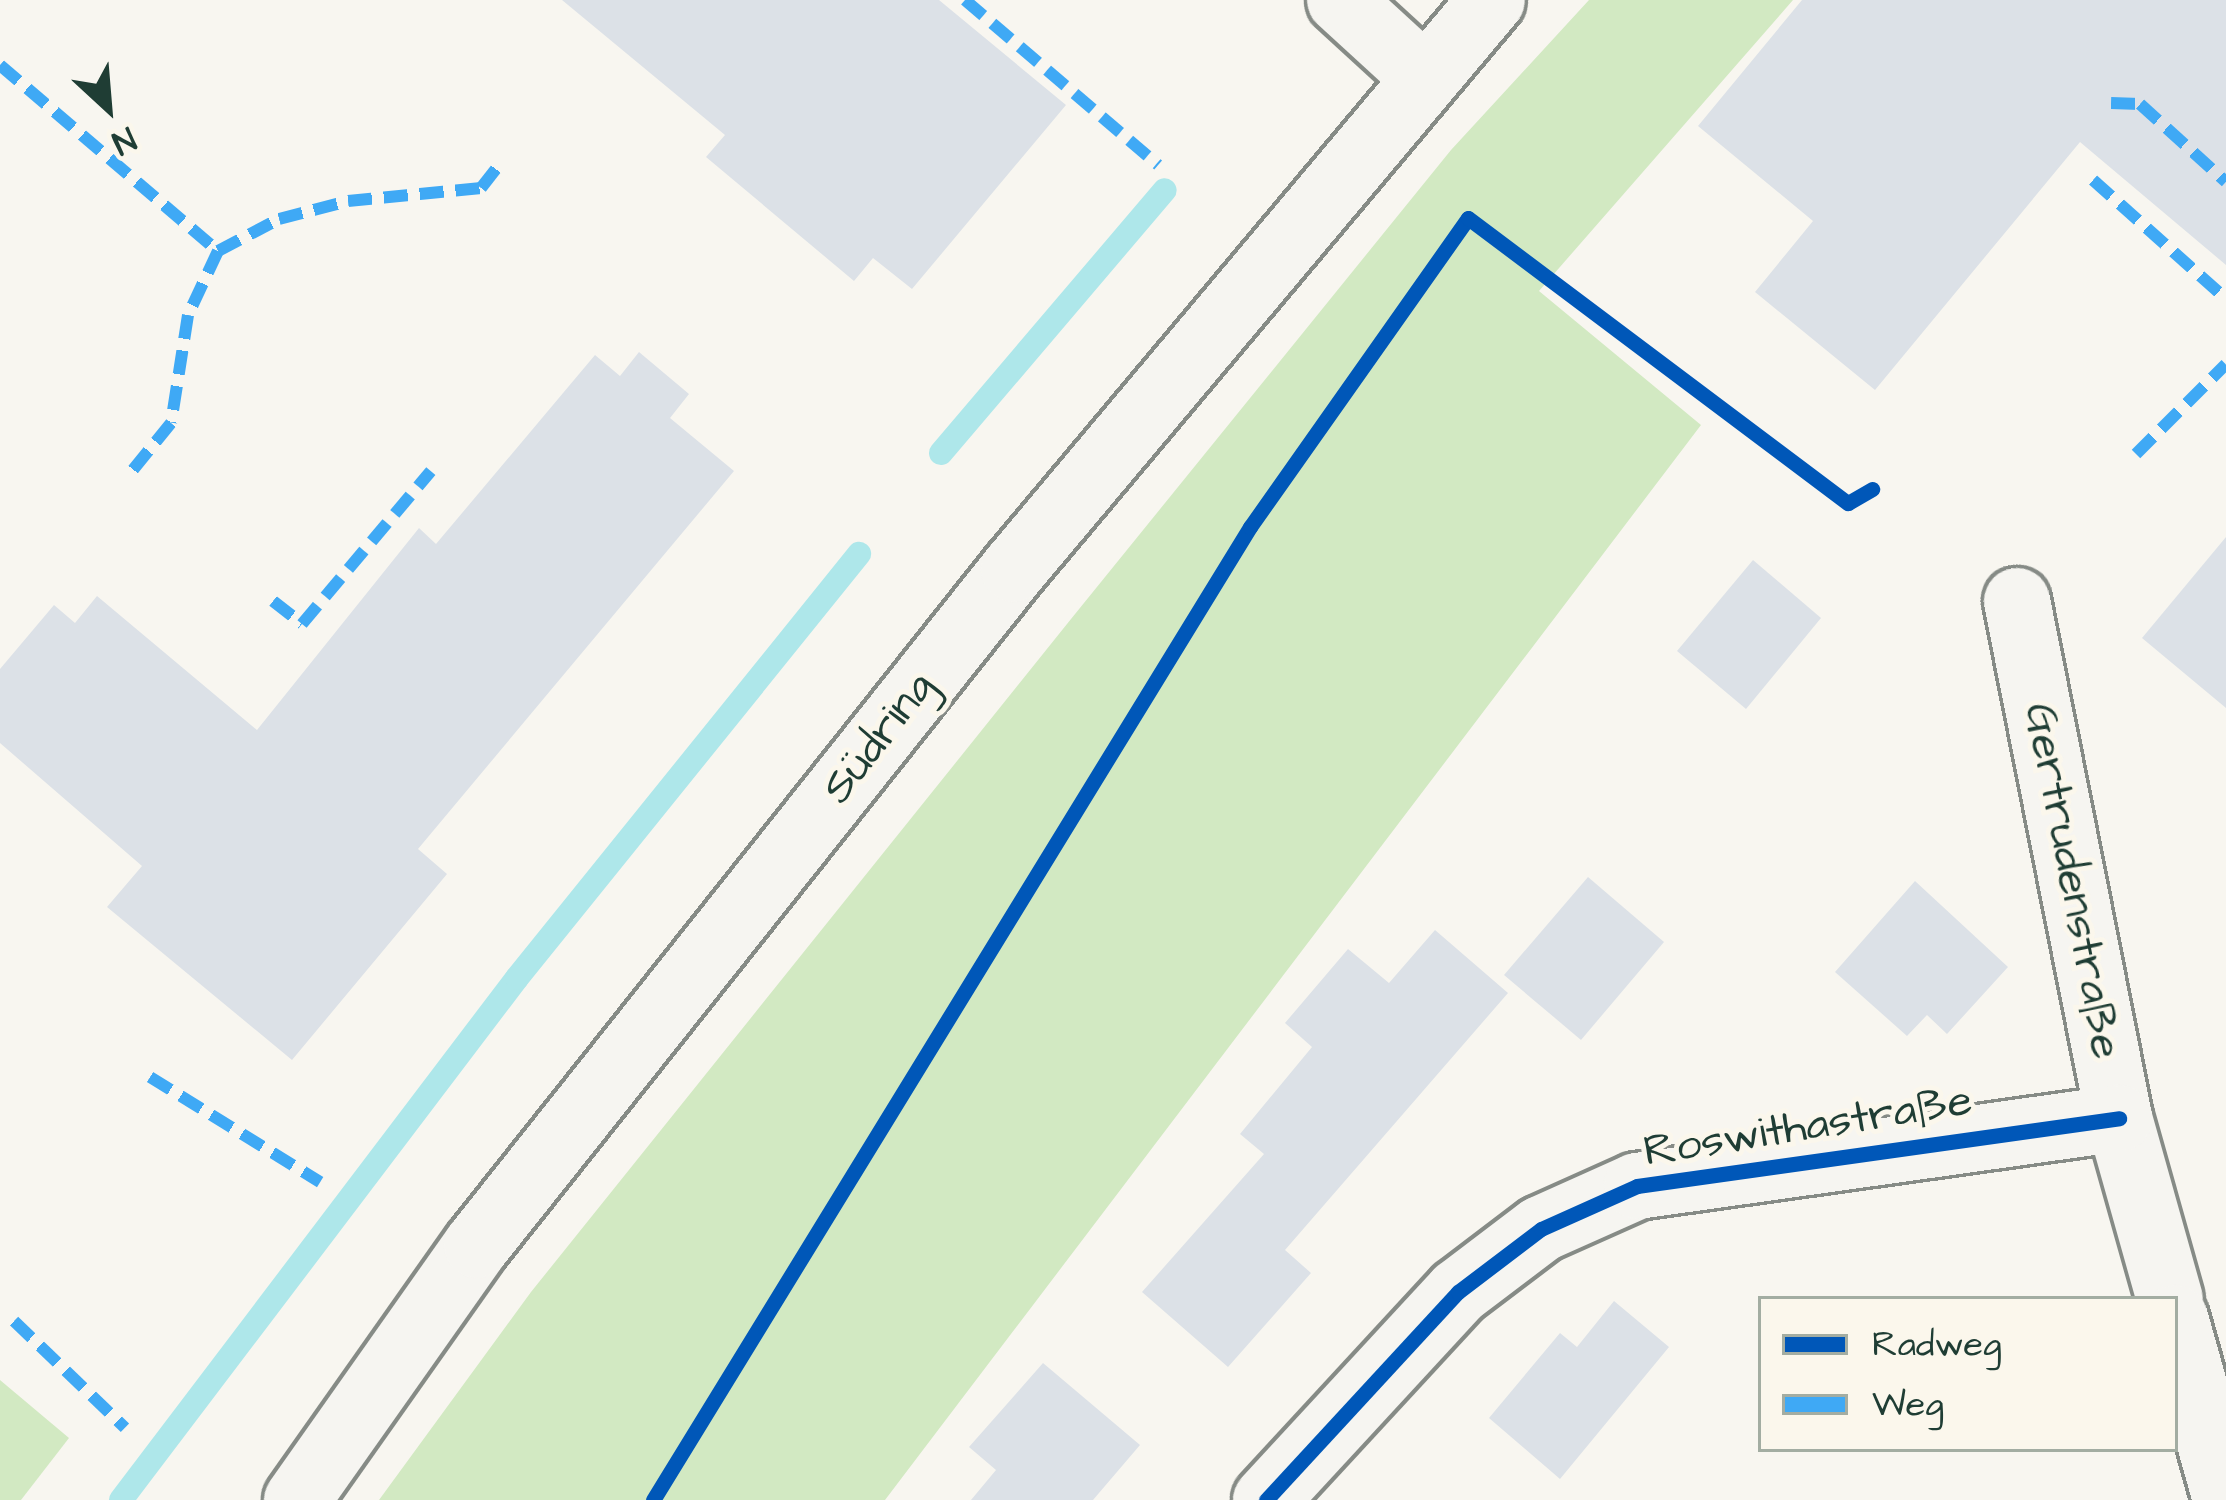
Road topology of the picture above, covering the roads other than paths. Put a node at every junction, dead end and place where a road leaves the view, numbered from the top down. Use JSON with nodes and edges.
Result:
{"nodes":[{"id":1,"x":1340,"y":0,"type":"edge"},
{"id":2,"x":1492,"y":0,"type":"edge"},
{"id":3,"x":1425,"y":78,"type":"junction"},
{"id":4,"x":2017,"y":602,"type":"dead end"},
{"id":5,"x":2119,"y":1118,"type":"junction"},
{"id":6,"x":2169,"y":1296,"type":"edge"},
{"id":7,"x":2178,"y":1329,"type":"edge"},
{"id":8,"x":297,"y":1500,"type":"edge"},
{"id":9,"x":1266,"y":1500,"type":"edge"},
{"id":10,"x":2226,"y":1500,"type":"edge"}],
"edges":[{"from":1,"to":3,"type":"street"},
{"from":2,"to":3,"type":"street","name":"Südring"},
{"from":3,"to":8,"type":"street","name":"Südring"},
{"from":4,"to":5,"type":"street","name":"Gertrudenstraße"},
{"from":5,"to":6,"type":"street","name":"Gertrudenstraße"},
{"from":5,"to":9,"type":"street","name":"Roswithastraße"},
{"from":7,"to":10,"type":"street"}]}
